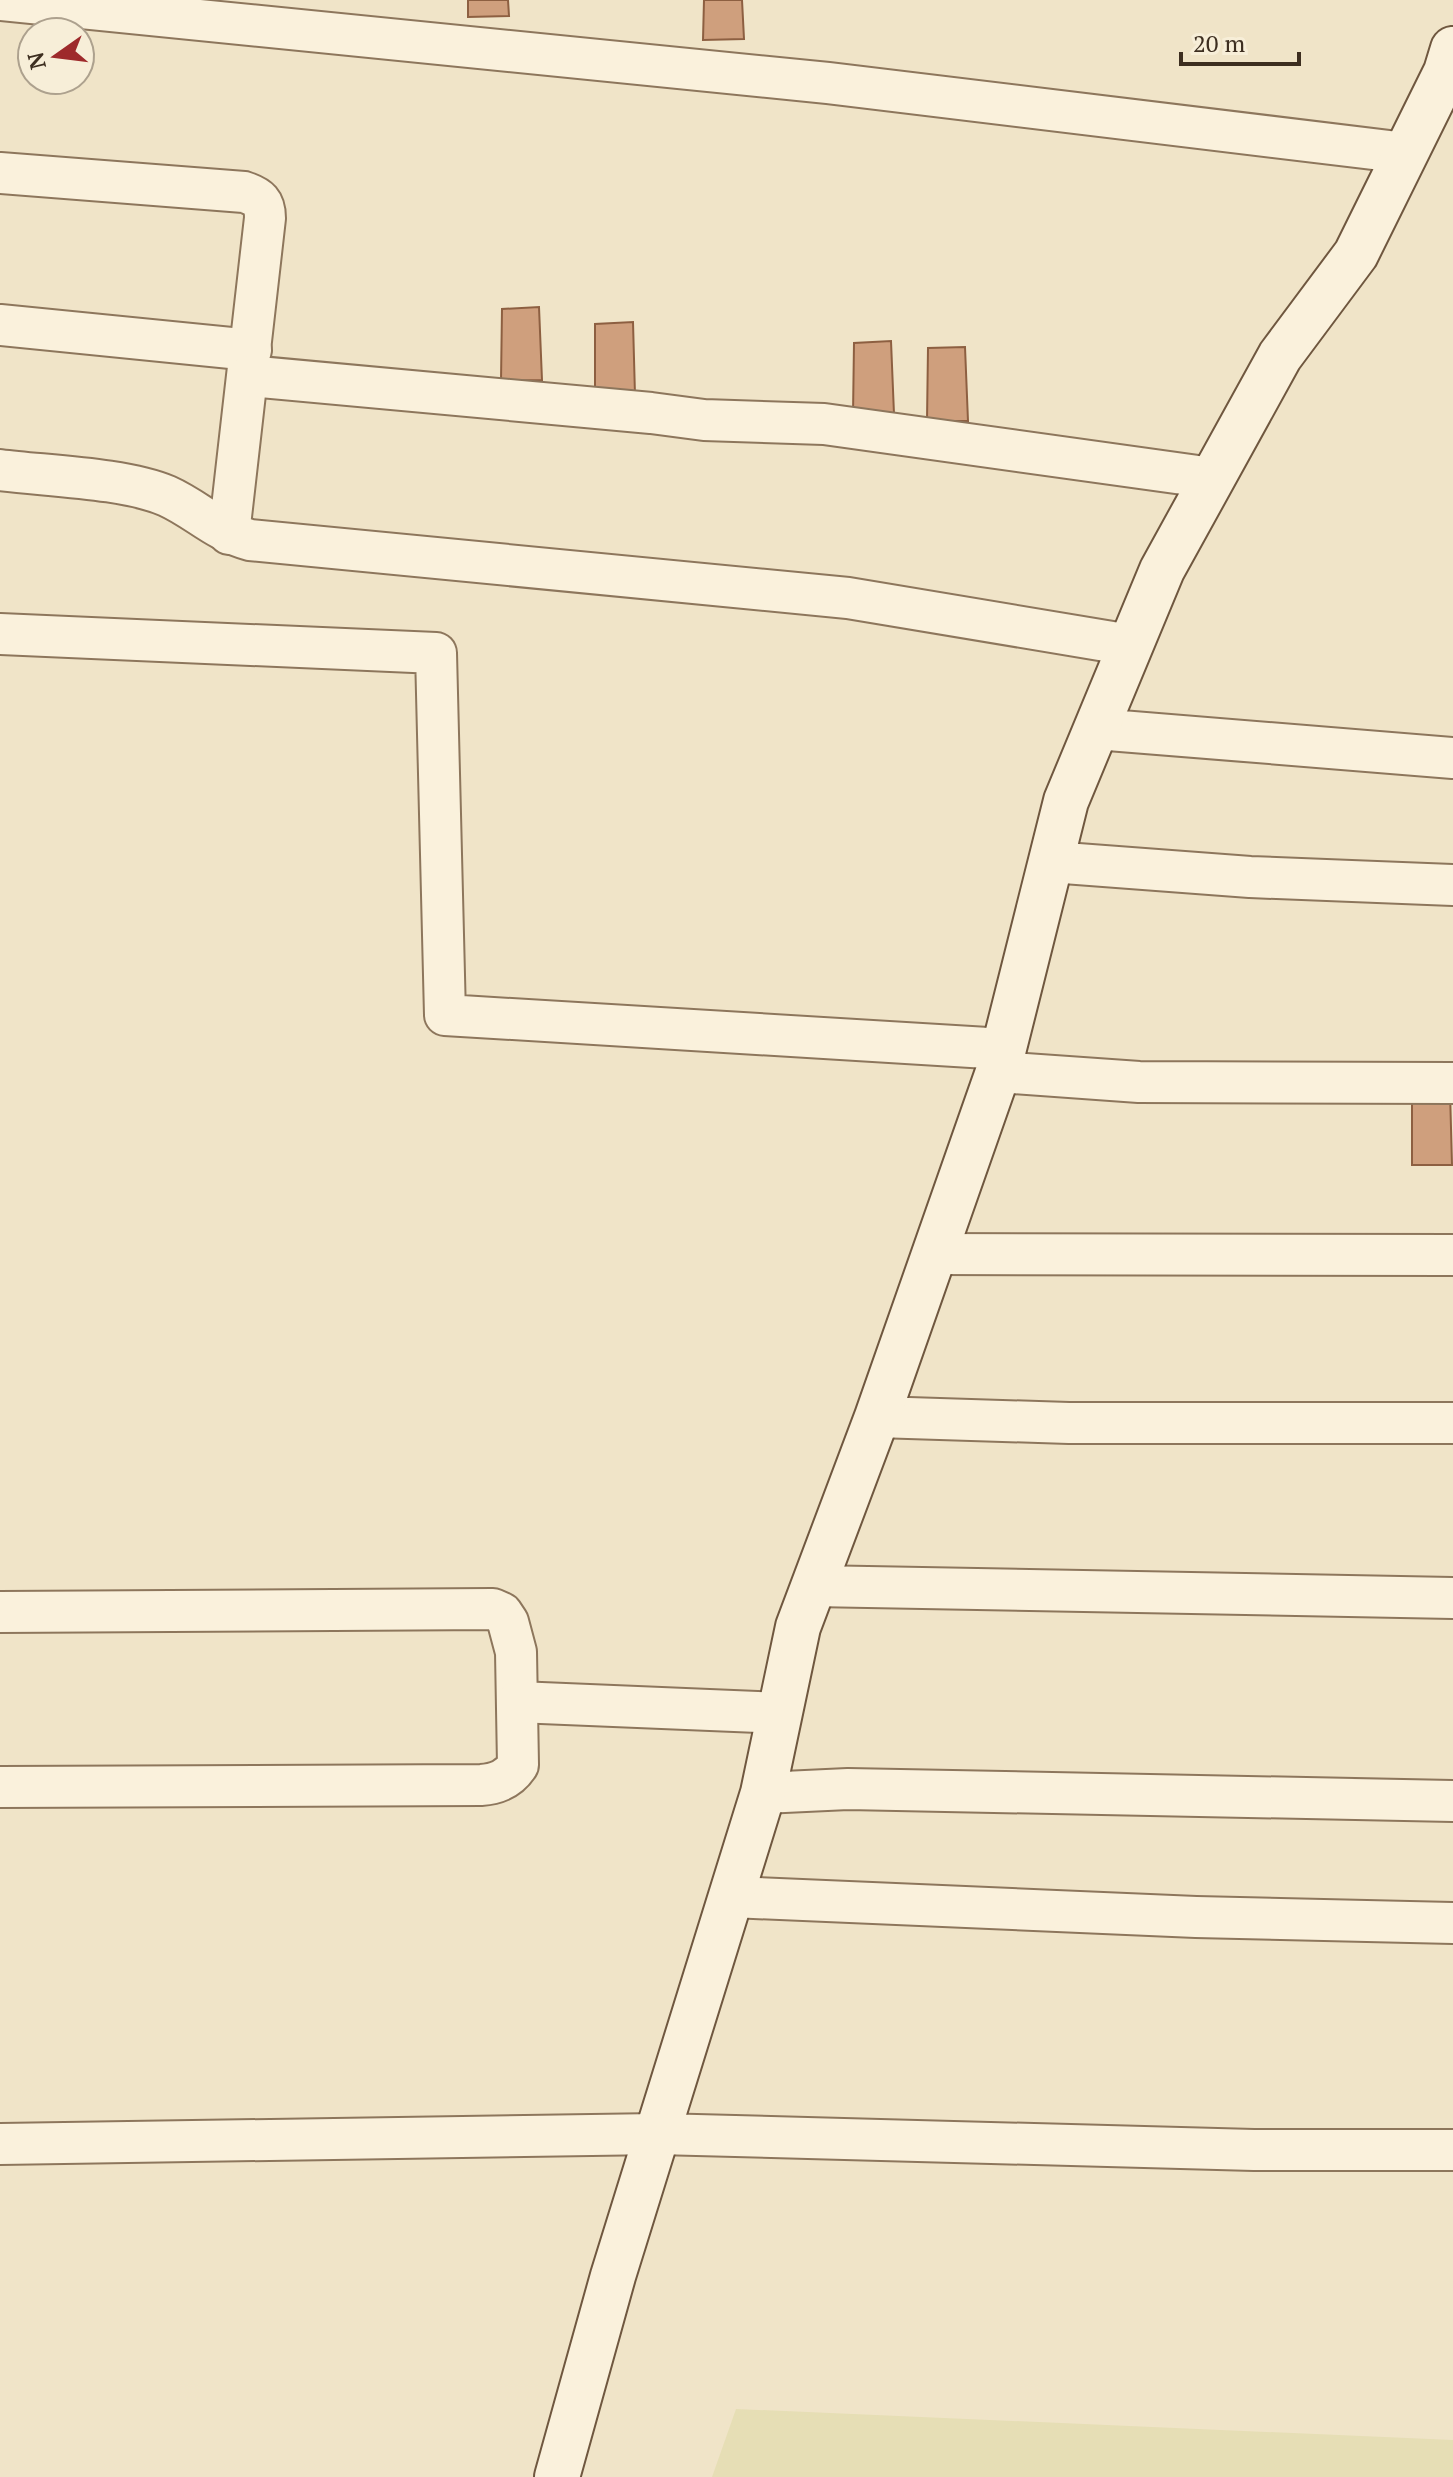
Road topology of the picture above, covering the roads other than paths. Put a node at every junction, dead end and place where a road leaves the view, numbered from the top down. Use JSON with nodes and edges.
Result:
{"nodes":[{"id":1,"x":0,"y":0,"type":"edge"},
{"id":2,"x":1453,"y":49,"type":"edge"},
{"id":3,"x":1406,"y":153,"type":"junction"},
{"id":4,"x":0,"y":173,"type":"edge"},
{"id":5,"x":0,"y":325,"type":"edge"},
{"id":6,"x":250,"y":363,"type":"junction"},
{"id":7,"x":0,"y":470,"type":"edge"},
{"id":8,"x":1212,"y":478,"type":"junction"},
{"id":9,"x":229,"y":534,"type":"junction"},
{"id":10,"x":0,"y":634,"type":"edge"},
{"id":11,"x":1130,"y":645,"type":"junction"},
{"id":12,"x":1096,"y":729,"type":"junction"},
{"id":13,"x":1453,"y":758,"type":"edge"},
{"id":14,"x":1051,"y":862,"type":"junction"},
{"id":15,"x":1453,"y":885,"type":"edge"},
{"id":16,"x":1001,"y":1060,"type":"junction"},
{"id":17,"x":1453,"y":1083,"type":"edge"},
{"id":18,"x":934,"y":1254,"type":"junction"},
{"id":19,"x":1453,"y":1255,"type":"edge"},
{"id":20,"x":877,"y":1417,"type":"junction"},
{"id":21,"x":1453,"y":1423,"type":"edge"},
{"id":22,"x":813,"y":1586,"type":"junction"},
{"id":23,"x":1453,"y":1598,"type":"edge"},
{"id":24,"x":0,"y":1612,"type":"edge"},
{"id":25,"x":517,"y":1702,"type":"junction"},
{"id":26,"x":780,"y":1713,"type":"junction"},
{"id":27,"x":0,"y":1787,"type":"edge"},
{"id":28,"x":763,"y":1793,"type":"junction"},
{"id":29,"x":1453,"y":1801,"type":"edge"},
{"id":30,"x":732,"y":1897,"type":"junction"},
{"id":31,"x":1453,"y":1923,"type":"edge"},
{"id":32,"x":658,"y":2134,"type":"junction"},
{"id":33,"x":0,"y":2144,"type":"edge"},
{"id":34,"x":1453,"y":2150,"type":"edge"},
{"id":35,"x":557,"y":2477,"type":"edge"}],
"edges":[{"from":1,"to":3,"type":"street"},
{"from":2,"to":3,"type":"main road"},
{"from":3,"to":8,"type":"main road"},
{"from":4,"to":6,"type":"street"},
{"from":5,"to":6,"type":"street"},
{"from":6,"to":8,"type":"street"},
{"from":6,"to":9,"type":"street"},
{"from":7,"to":9,"type":"street"},
{"from":8,"to":11,"type":"main road"},
{"from":9,"to":11,"type":"street"},
{"from":10,"to":16,"type":"street"},
{"from":11,"to":12,"type":"main road"},
{"from":12,"to":13,"type":"street"},
{"from":12,"to":14,"type":"main road"},
{"from":14,"to":15,"type":"street"},
{"from":14,"to":16,"type":"main road"},
{"from":16,"to":17,"type":"street"},
{"from":16,"to":18,"type":"main road"},
{"from":18,"to":19,"type":"street"},
{"from":18,"to":20,"type":"main road"},
{"from":20,"to":21,"type":"street"},
{"from":20,"to":22,"type":"main road"},
{"from":22,"to":23,"type":"street"},
{"from":22,"to":26,"type":"main road"},
{"from":24,"to":25,"type":"street"},
{"from":25,"to":26,"type":"street"},
{"from":25,"to":27,"type":"street"},
{"from":26,"to":28,"type":"main road"},
{"from":28,"to":29,"type":"street"},
{"from":28,"to":30,"type":"main road"},
{"from":30,"to":31,"type":"street"},
{"from":30,"to":32,"type":"main road"},
{"from":32,"to":33,"type":"street"},
{"from":32,"to":34,"type":"street"},
{"from":32,"to":35,"type":"main road"}]}
